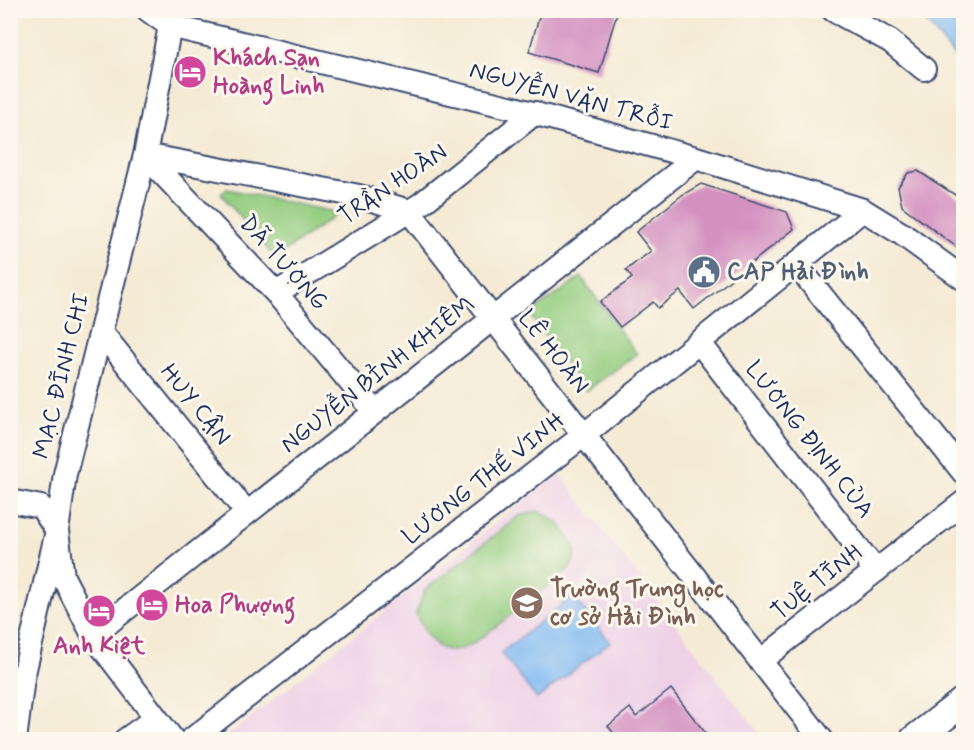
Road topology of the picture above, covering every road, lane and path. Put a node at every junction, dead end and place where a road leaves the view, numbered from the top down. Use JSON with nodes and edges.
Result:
{"nodes":[{"id":1,"x":148,"y":10,"type":"edge"},
{"id":2,"x":833,"y":10,"type":"edge"},
{"id":3,"x":170,"y":26,"type":"junction"},
{"id":4,"x":924,"y":69,"type":"dead end"},
{"id":5,"x":535,"y":114,"type":"junction"},
{"id":6,"x":145,"y":155,"type":"junction"},
{"id":7,"x":696,"y":158,"type":"junction"},
{"id":8,"x":863,"y":210,"type":"junction"},
{"id":9,"x":409,"y":211,"type":"junction"},
{"id":10,"x":796,"y":264,"type":"junction"},
{"id":11,"x":963,"y":279,"type":"edge"},
{"id":12,"x":276,"y":293,"type":"junction"},
{"id":13,"x":493,"y":319,"type":"junction"},
{"id":14,"x":101,"y":332,"type":"junction"},
{"id":15,"x":699,"y":342,"type":"junction"},
{"id":16,"x":375,"y":412,"type":"junction"},
{"id":17,"x":584,"y":435,"type":"junction"},
{"id":18,"x":963,"y":473,"type":"edge"},
{"id":19,"x":10,"y":501,"type":"edge"},
{"id":20,"x":963,"y":502,"type":"edge"},
{"id":21,"x":247,"y":513,"type":"junction"},
{"id":22,"x":57,"y":531,"type":"junction"},
{"id":23,"x":876,"y":571,"type":"junction"},
{"id":24,"x":93,"y":635,"type":"junction"},
{"id":25,"x":760,"y":661,"type":"junction"},
{"id":26,"x":963,"y":700,"type":"edge"},
{"id":27,"x":156,"y":718,"type":"junction"},
{"id":28,"x":15,"y":740,"type":"edge"},
{"id":29,"x":125,"y":740,"type":"edge"},
{"id":30,"x":174,"y":740,"type":"edge"},
{"id":31,"x":191,"y":740,"type":"edge"},
{"id":32,"x":822,"y":740,"type":"edge"},
{"id":33,"x":914,"y":740,"type":"edge"}],
"edges":[{"from":1,"to":3,"type":"street","name":"NGUYỄN VĂN TRỖI"},
{"from":2,"to":4,"type":"street"},
{"from":3,"to":5,"type":"street","name":"NGUYỄN VĂN TRỖI"},
{"from":3,"to":6,"type":"street","name":"MẠC ĐĨNH CHI"},
{"from":5,"to":7,"type":"street","name":"NGUYỄN VĂN TRỖI"},
{"from":5,"to":9,"type":"street","name":"TRẦN HOÀN"},
{"from":6,"to":9,"type":"street"},
{"from":6,"to":12,"type":"street","name":"DÃ TƯỢNG"},
{"from":6,"to":14,"type":"street","name":"MẠC ĐĨNH CHI"},
{"from":7,"to":8,"type":"street","name":"NGUYỄN VĂN TRỖI"},
{"from":7,"to":13,"type":"street","name":"NGUYỄN BỈNH KHIÊM"},
{"from":8,"to":10,"type":"street","name":"LƯƠNG THẾ VINH"},
{"from":8,"to":11,"type":"street","name":"NGUYỄN VĂN TRỖI"},
{"from":9,"to":12,"type":"street","name":"TRẦN HOÀN"},
{"from":9,"to":13,"type":"street","name":"LÊ HOÀN"},
{"from":10,"to":15,"type":"street","name":"LƯƠNG THẾ VINH"},
{"from":10,"to":18,"type":"street"},
{"from":12,"to":16,"type":"street","name":"DÃ TƯỢNG"},
{"from":13,"to":16,"type":"street","name":"NGUYỄN BỈNH KHIÊM"},
{"from":13,"to":17,"type":"street","name":"LÊ HOÀN"},
{"from":14,"to":21,"type":"street","name":"HUY CẬN"},
{"from":14,"to":22,"type":"street","name":"MẠC ĐĨNH CHI"},
{"from":15,"to":17,"type":"street","name":"LƯƠNG THẾ VINH"},
{"from":15,"to":23,"type":"street","name":"LƯƠNG ĐỊNH CỦA"},
{"from":16,"to":21,"type":"street","name":"NGUYỄN BỈNH KHIÊM"},
{"from":17,"to":25,"type":"street","name":"LÊ HOÀN"},
{"from":17,"to":31,"type":"street","name":"LƯƠNG THẾ VINH"},
{"from":19,"to":22,"type":"street"},
{"from":20,"to":23,"type":"street","name":"TUỆ TĨNH"},
{"from":21,"to":24,"type":"street","name":"NGUYỄN BỈNH KHIÊM"},
{"from":22,"to":24,"type":"street"},
{"from":22,"to":28,"type":"street","name":"MẠC ĐĨNH CHI"},
{"from":23,"to":25,"type":"street","name":"TUỆ TĨNH"},
{"from":24,"to":27,"type":"street"},
{"from":25,"to":32,"type":"street","name":"LÊ HOÀN"},
{"from":26,"to":33,"type":"main road"},
{"from":27,"to":29,"type":"street"},
{"from":27,"to":30,"type":"street"}]}
